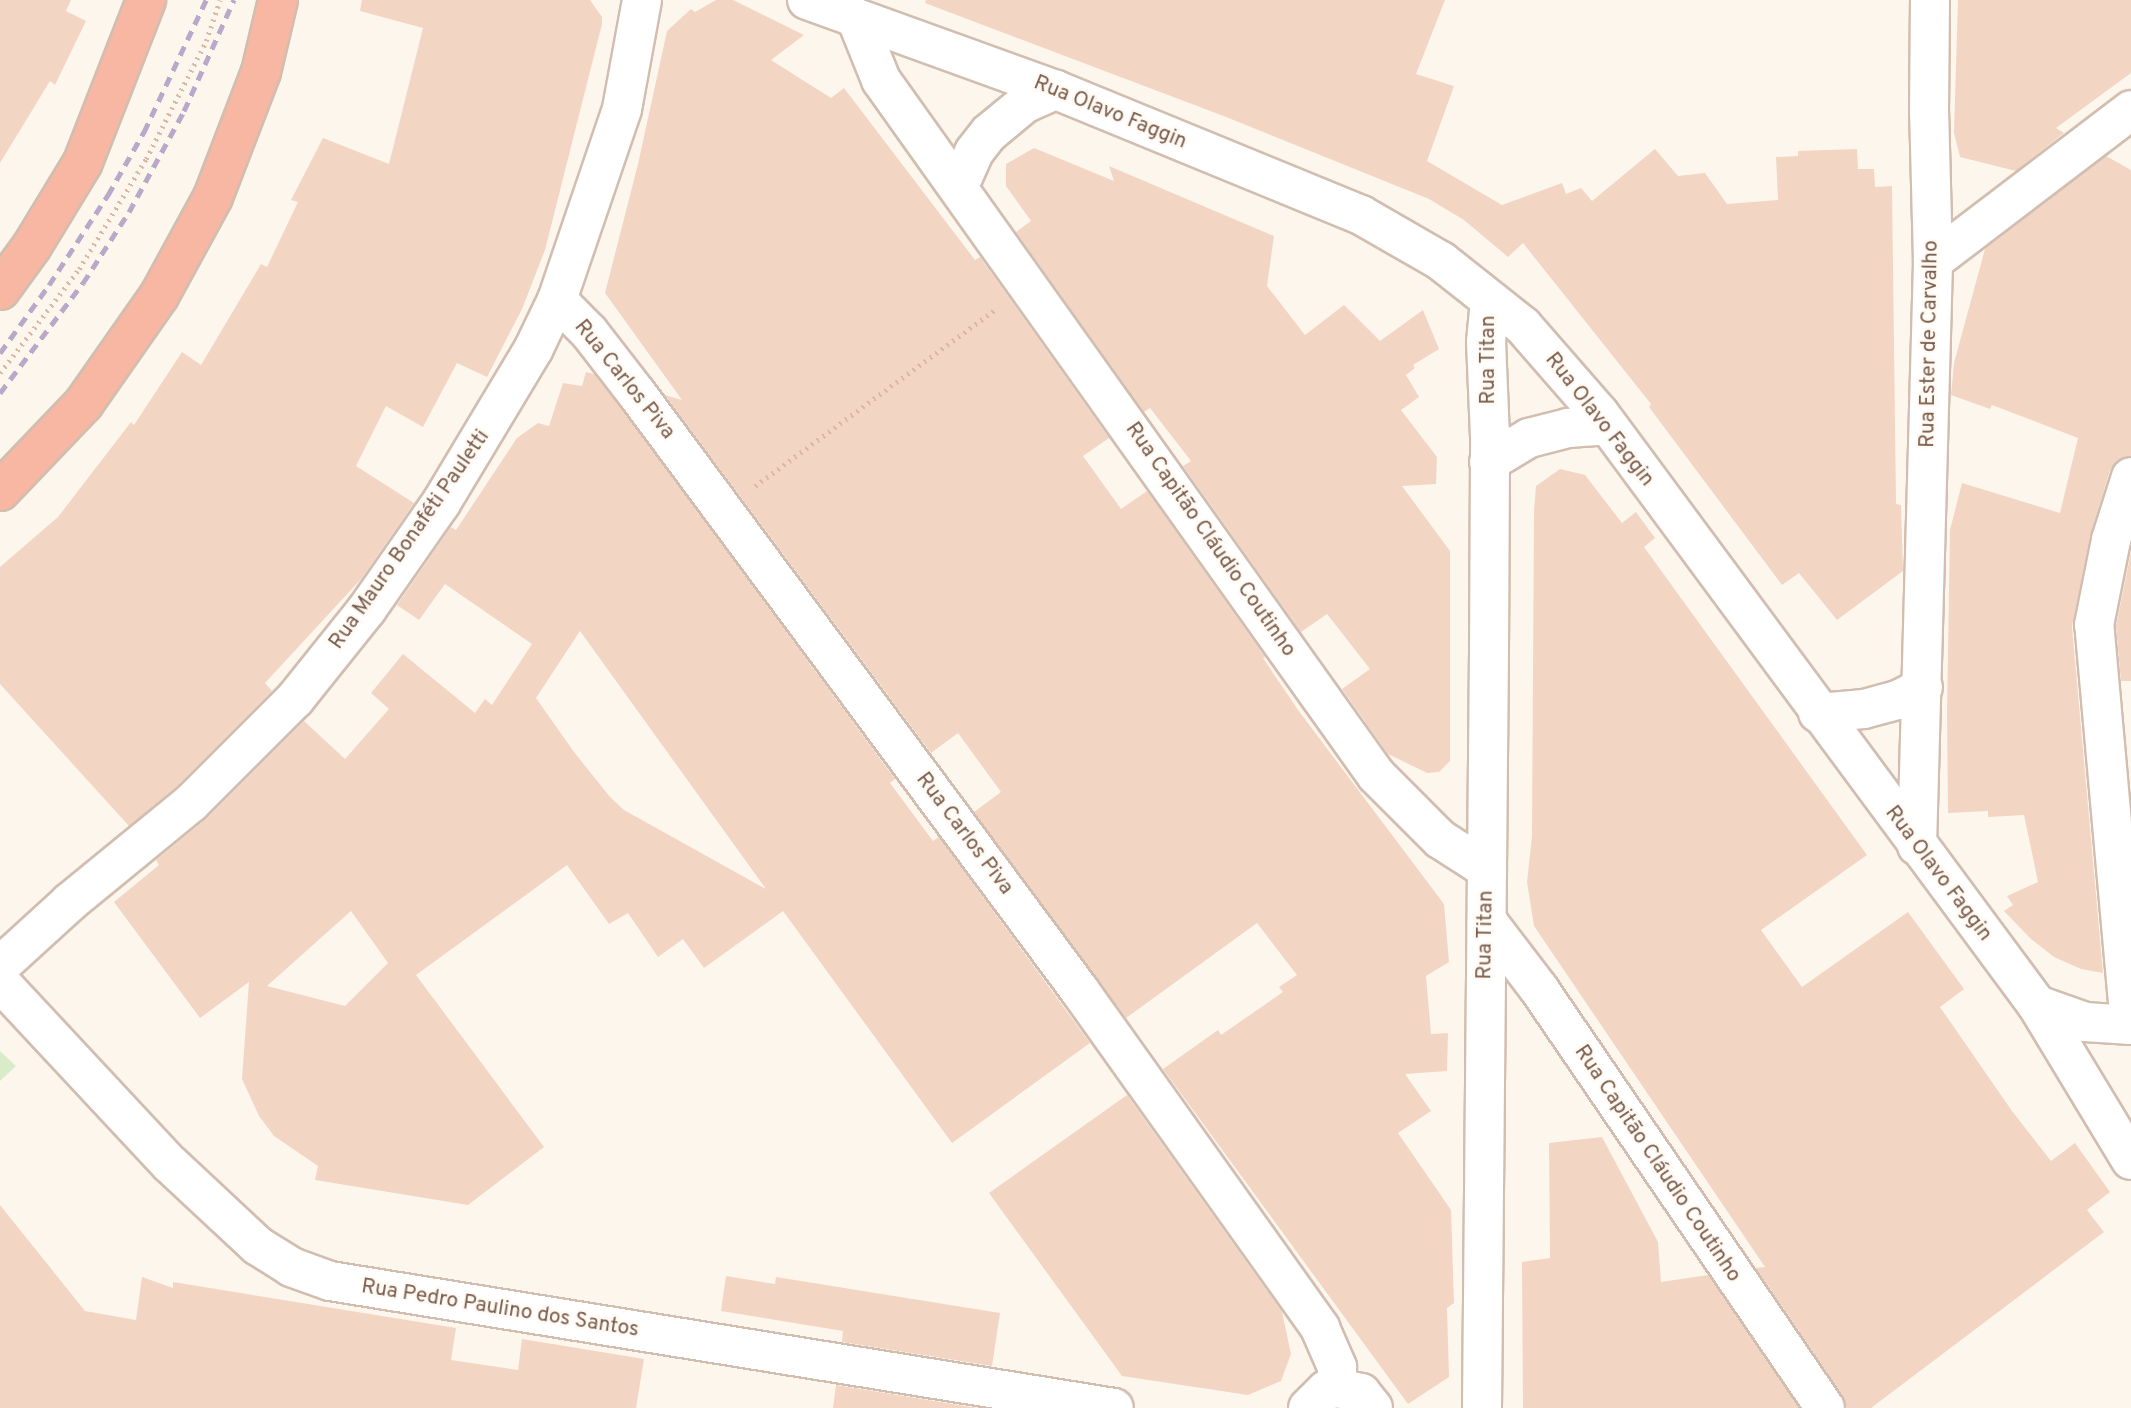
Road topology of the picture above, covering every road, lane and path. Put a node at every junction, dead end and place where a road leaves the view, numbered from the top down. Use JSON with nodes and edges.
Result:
{"nodes":[{"id":1,"x":146,"y":0,"type":"edge"},
{"id":2,"x":220,"y":0,"type":"edge"},
{"id":3,"x":278,"y":0,"type":"edge"},
{"id":4,"x":642,"y":0,"type":"edge"},
{"id":5,"x":807,"y":0,"type":"edge"},
{"id":6,"x":1930,"y":0,"type":"edge"},
{"id":7,"x":856,"y":18,"type":"junction"},
{"id":8,"x":1056,"y":90,"type":"junction"},
{"id":9,"x":2131,"y":110,"type":"edge"},
{"id":10,"x":959,"y":186,"type":"junction"},
{"id":11,"x":1933,"y":261,"type":"junction"},
{"id":12,"x":1029,"y":285,"type":"junction"},
{"id":13,"x":0,"y":290,"type":"edge"},
{"id":14,"x":557,"y":300,"type":"junction"},
{"id":15,"x":1490,"y":300,"type":"junction"},
{"id":16,"x":0,"y":373,"type":"edge"},
{"id":17,"x":1607,"y":425,"type":"junction"},
{"id":18,"x":1489,"y":462,"type":"junction"},
{"id":19,"x":2131,"y":477,"type":"edge"},
{"id":20,"x":0,"y":491,"type":"edge"},
{"id":21,"x":723,"y":509,"type":"junction"},
{"id":22,"x":1923,"y":687,"type":"junction"},
{"id":23,"x":1818,"y":713,"type":"junction"},
{"id":24,"x":1917,"y":846,"type":"junction"},
{"id":25,"x":1487,"y":869,"type":"junction"},
{"id":26,"x":1487,"y":921,"type":"junction"},
{"id":27,"x":0,"y":965,"type":"edge"},
{"id":28,"x":0,"y":982,"type":"edge"},
{"id":29,"x":2037,"y":1005,"type":"junction"},
{"id":30,"x":2130,"y":1025,"type":"edge"},
{"id":31,"x":2131,"y":1160,"type":"edge"},
{"id":32,"x":1323,"y":1398,"type":"edge"},
{"id":33,"x":1114,"y":1408,"type":"edge"},
{"id":34,"x":1373,"y":1408,"type":"edge"},
{"id":35,"x":1482,"y":1408,"type":"edge"},
{"id":36,"x":1825,"y":1408,"type":"edge"}],
"edges":[{"from":1,"to":13,"type":"highway"},
{"from":2,"to":16,"type":"path"},
{"from":3,"to":20,"type":"highway"},
{"from":4,"to":14,"type":"street","name":"Rua Mauro Bonaféti Pauletti"},
{"from":5,"to":7,"type":"street","name":"Rua Olavo Faggin"},
{"from":6,"to":11,"type":"street","name":"Rua Ester de Carvalho"},
{"from":7,"to":8,"type":"street","name":"Rua Olavo Faggin"},
{"from":7,"to":10,"type":"street","name":"Rua Capitão Cláudio Coutinho"},
{"from":8,"to":10,"type":"street"},
{"from":8,"to":15,"type":"street","name":"Rua Olavo Faggin"},
{"from":9,"to":11,"type":"street"},
{"from":10,"to":12,"type":"street","name":"Rua Capitão Cláudio Coutinho"},
{"from":11,"to":22,"type":"street","name":"Rua Ester de Carvalho"},
{"from":12,"to":21,"type":"path"},
{"from":12,"to":25,"type":"street","name":"Rua Capitão Cláudio Coutinho"},
{"from":14,"to":21,"type":"street","name":"Rua Carlos Piva"},
{"from":14,"to":27,"type":"street","name":"Rua Mauro Bonaféti Pauletti"},
{"from":15,"to":17,"type":"street","name":"Rua Olavo Faggin"},
{"from":15,"to":18,"type":"street","name":"Rua Titan"},
{"from":17,"to":18,"type":"street"},
{"from":17,"to":23,"type":"street","name":"Rua Olavo Faggin"},
{"from":18,"to":25,"type":"street","name":"Rua Titan"},
{"from":19,"to":30,"type":"street"},
{"from":21,"to":32,"type":"street","name":"Rua Carlos Piva"},
{"from":22,"to":23,"type":"street"},
{"from":22,"to":24,"type":"street","name":"Rua Ester de Carvalho"},
{"from":23,"to":24,"type":"street","name":"Rua Olavo Faggin"},
{"from":24,"to":29,"type":"street","name":"Rua Olavo Faggin"},
{"from":25,"to":26,"type":"street","name":"Rua Titan"},
{"from":26,"to":35,"type":"street","name":"Rua Titan"},
{"from":26,"to":36,"type":"street","name":"Rua Capitão Cláudio Coutinho"},
{"from":28,"to":33,"type":"street","name":"Rua Pedro Paulino dos Santos"},
{"from":29,"to":30,"type":"street"},
{"from":29,"to":31,"type":"street","name":"Rua Olavo Faggin"},
{"from":32,"to":34,"type":"street"}]}
